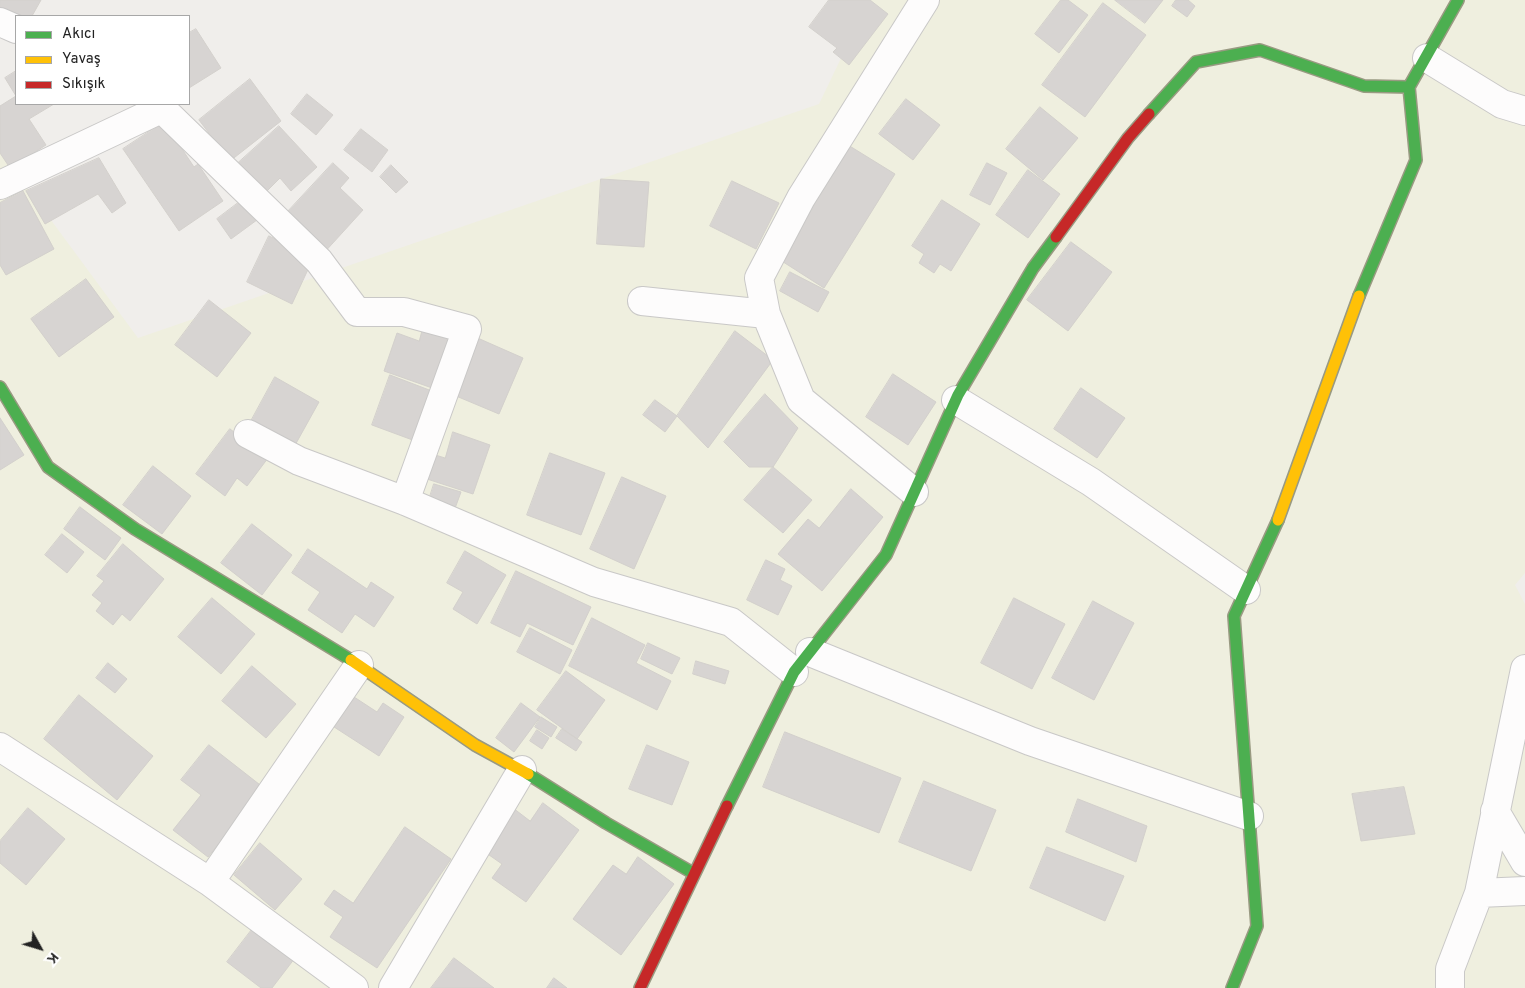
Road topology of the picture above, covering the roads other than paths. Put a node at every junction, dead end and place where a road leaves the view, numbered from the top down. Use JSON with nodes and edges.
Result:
{"nodes":[{"id":1,"x":925,"y":0,"type":"edge"},
{"id":2,"x":1458,"y":0,"type":"edge"},
{"id":3,"x":0,"y":22,"type":"edge"},
{"id":4,"x":15,"y":30,"type":"edge"},
{"id":5,"x":1427,"y":58,"type":"junction"},
{"id":6,"x":1409,"y":87,"type":"junction"},
{"id":7,"x":160,"y":106,"type":"edge"},
{"id":8,"x":1525,"y":111,"type":"edge"},
{"id":9,"x":0,"y":185,"type":"edge"},
{"id":10,"x":642,"y":301,"type":"dead end"},
{"id":11,"x":766,"y":314,"type":"junction"},
{"id":12,"x":0,"y":387,"type":"edge"},
{"id":13,"x":956,"y":400,"type":"junction"},
{"id":14,"x":248,"y":434,"type":"dead end"},
{"id":15,"x":914,"y":492,"type":"junction"},
{"id":16,"x":406,"y":501,"type":"junction"},
{"id":17,"x":1246,"y":590,"type":"junction"},
{"id":18,"x":802,"y":662,"type":"junction"},
{"id":19,"x":359,"y":665,"type":"junction"},
{"id":20,"x":1525,"y":669,"type":"edge"},
{"id":21,"x":0,"y":747,"type":"edge"},
{"id":22,"x":522,"y":770,"type":"junction"},
{"id":23,"x":1495,"y":811,"type":"junction"},
{"id":24,"x":1249,"y":816,"type":"junction"},
{"id":25,"x":1525,"y":862,"type":"edge"},
{"id":26,"x":693,"y":873,"type":"junction"},
{"id":27,"x":210,"y":882,"type":"junction"},
{"id":28,"x":1525,"y":890,"type":"edge"},
{"id":29,"x":1478,"y":893,"type":"junction"},
{"id":30,"x":354,"y":988,"type":"edge"},
{"id":31,"x":393,"y":988,"type":"edge"},
{"id":32,"x":640,"y":988,"type":"edge"},
{"id":33,"x":1232,"y":988,"type":"edge"},
{"id":34,"x":1450,"y":988,"type":"edge"}],
"edges":[{"from":1,"to":11,"type":"street"},
{"from":2,"to":5,"type":"street"},
{"from":3,"to":4,"type":"street"},
{"from":5,"to":6,"type":"street"},
{"from":5,"to":8,"type":"street"},
{"from":6,"to":13,"type":"street"},
{"from":6,"to":17,"type":"street"},
{"from":7,"to":9,"type":"street"},
{"from":7,"to":16,"type":"street"},
{"from":10,"to":11,"type":"street"},
{"from":11,"to":15,"type":"street"},
{"from":12,"to":19,"type":"street"},
{"from":13,"to":15,"type":"street"},
{"from":13,"to":17,"type":"street"},
{"from":14,"to":16,"type":"street"},
{"from":15,"to":18,"type":"street"},
{"from":16,"to":18,"type":"street"},
{"from":17,"to":24,"type":"street"},
{"from":18,"to":24,"type":"street"},
{"from":18,"to":26,"type":"street"},
{"from":19,"to":22,"type":"street"},
{"from":19,"to":27,"type":"street"},
{"from":20,"to":23,"type":"street"},
{"from":21,"to":27,"type":"street"},
{"from":22,"to":26,"type":"street"},
{"from":22,"to":31,"type":"street"},
{"from":23,"to":25,"type":"street"},
{"from":23,"to":29,"type":"street"},
{"from":24,"to":33,"type":"street"},
{"from":26,"to":32,"type":"street"},
{"from":27,"to":30,"type":"street"},
{"from":28,"to":29,"type":"street"},
{"from":29,"to":34,"type":"street"}]}
